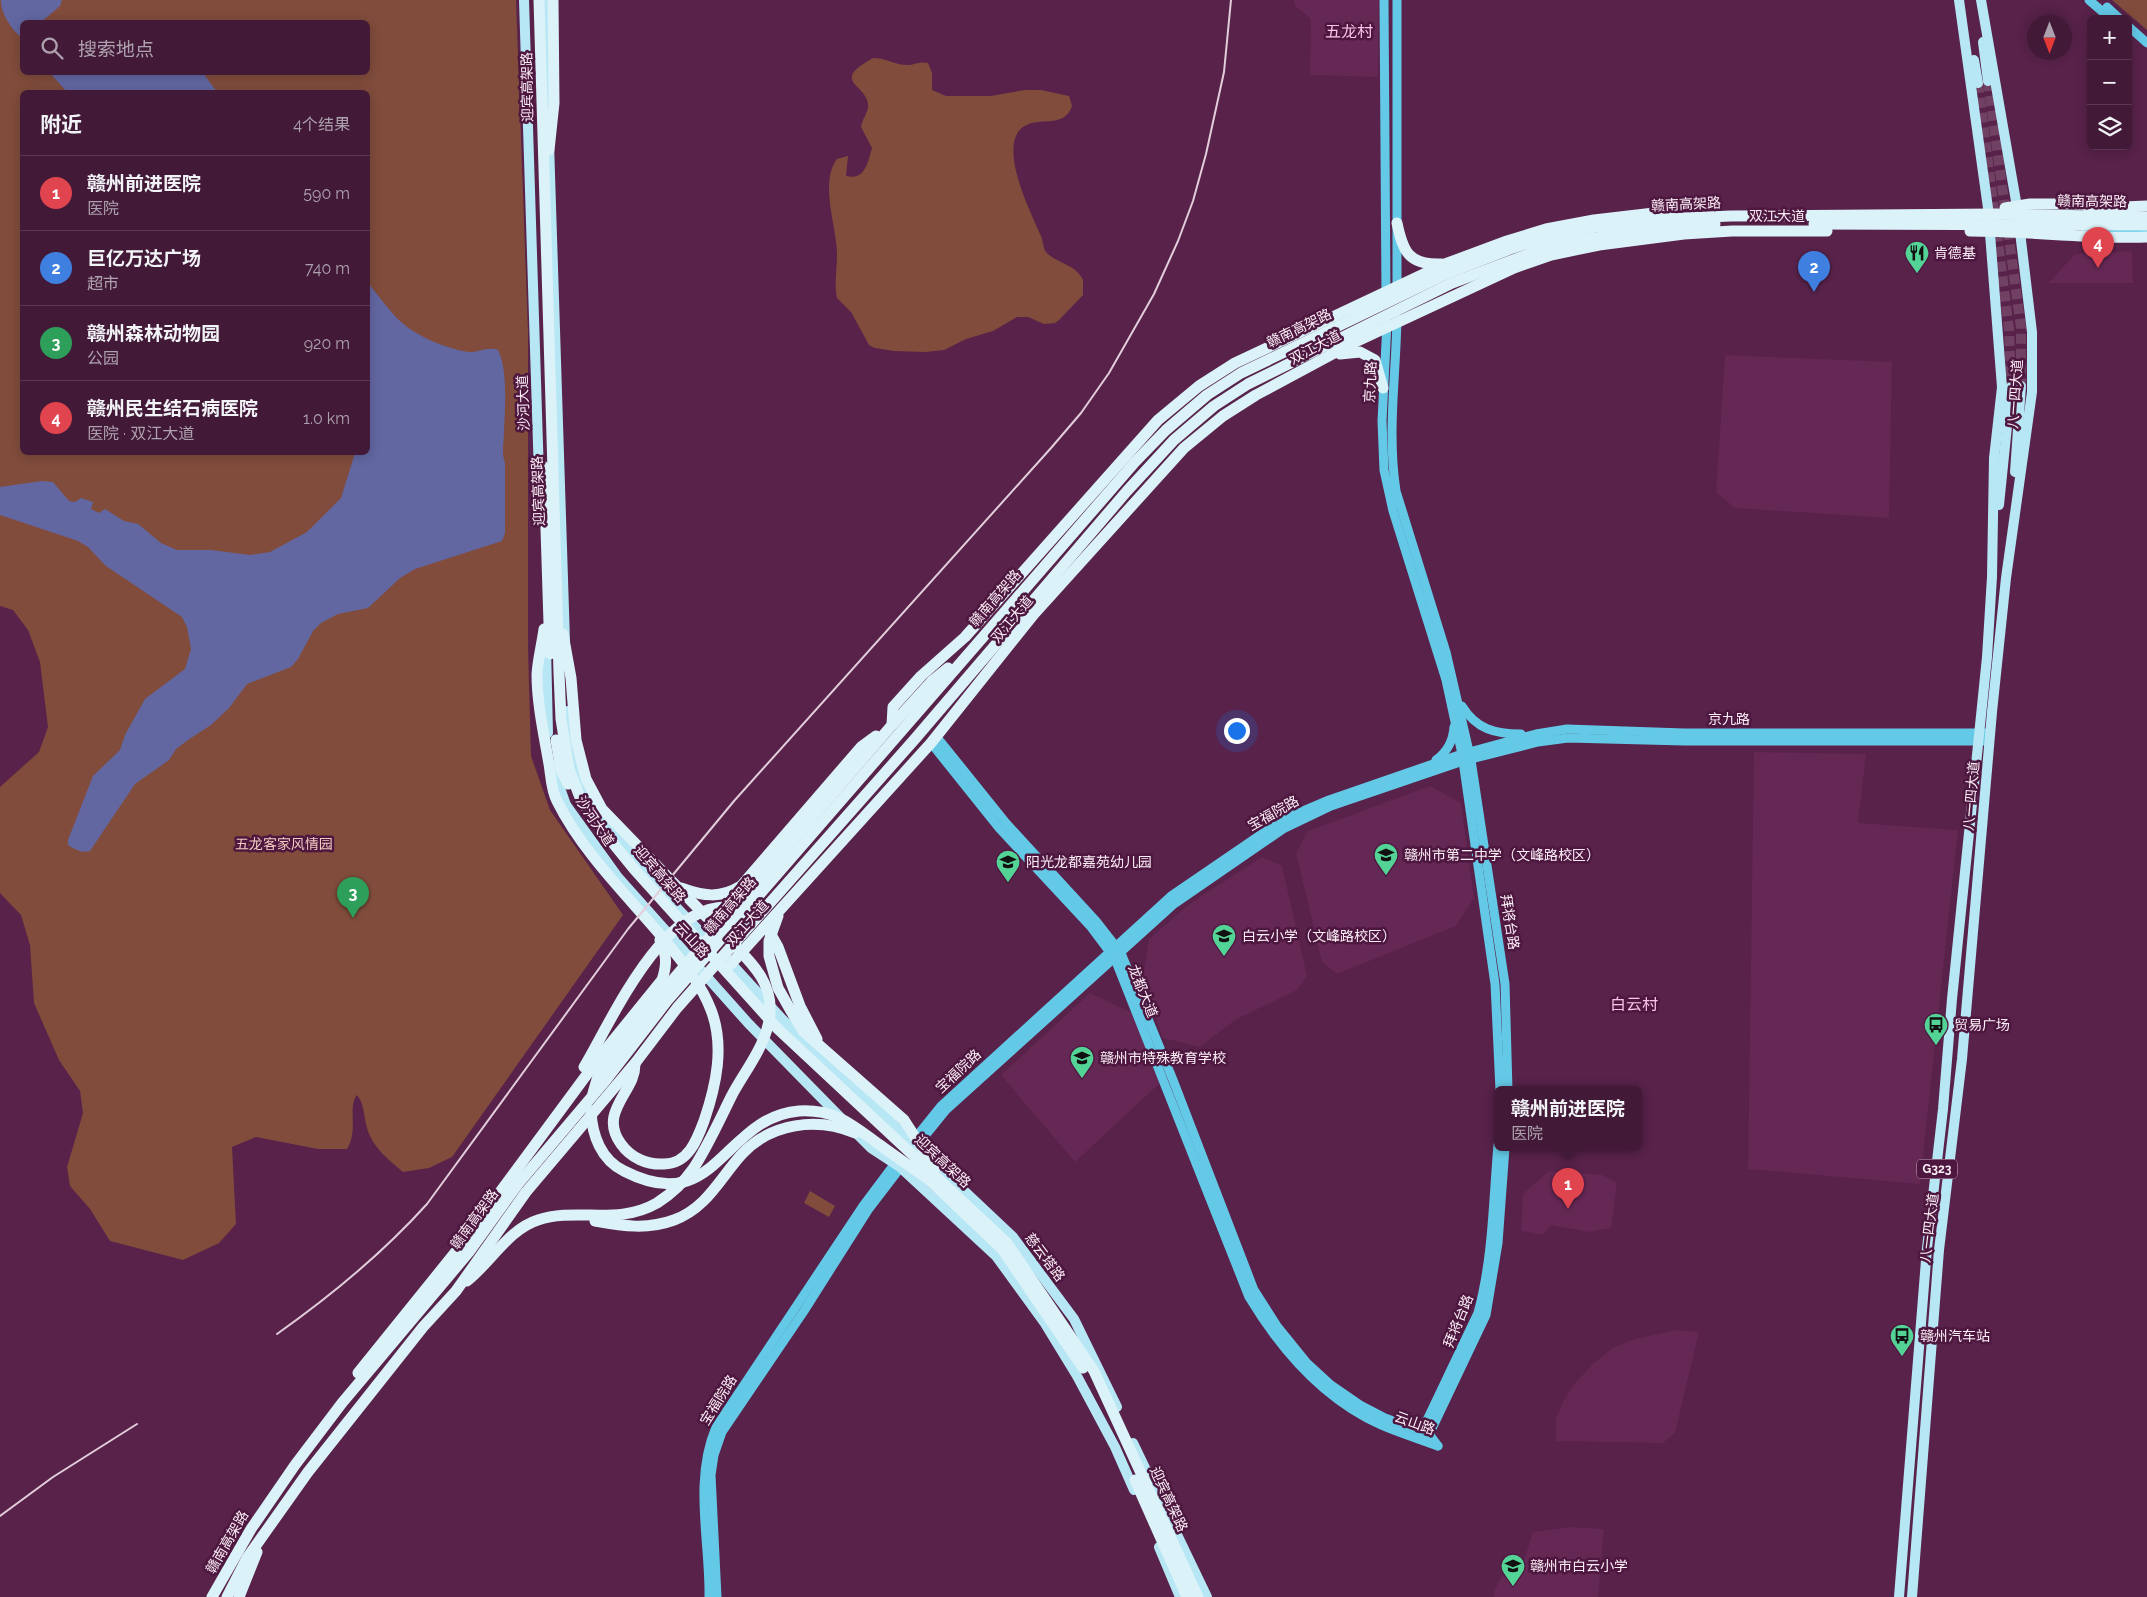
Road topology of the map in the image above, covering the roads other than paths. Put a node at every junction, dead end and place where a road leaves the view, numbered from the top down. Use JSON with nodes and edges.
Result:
{"nodes":[{"id":1,"x":524,"y":0,"type":"edge"},
{"id":2,"x":532,"y":0,"type":"edge"},
{"id":3,"x":539,"y":0,"type":"edge"},
{"id":4,"x":546,"y":0,"type":"edge"},
{"id":5,"x":553,"y":0,"type":"edge"},
{"id":6,"x":1384,"y":0,"type":"edge"},
{"id":7,"x":1397,"y":0,"type":"edge"},
{"id":8,"x":1959,"y":0,"type":"edge"},
{"id":9,"x":1963,"y":0,"type":"edge"},
{"id":10,"x":2089,"y":0,"type":"edge"},
{"id":11,"x":2098,"y":0,"type":"edge"},
{"id":12,"x":1981,"y":1,"type":"edge"},
{"id":13,"x":2106,"y":15,"type":"edge"},
{"id":14,"x":2115,"y":15,"type":"edge"},
{"id":15,"x":2132,"y":29,"type":"edge"},
{"id":16,"x":2132,"y":37,"type":"edge"},
{"id":17,"x":2147,"y":42,"type":"edge"},
{"id":18,"x":2147,"y":50,"type":"edge"},
{"id":19,"x":544,"y":199,"type":"junction"},
{"id":20,"x":2147,"y":206,"type":"edge"},
{"id":21,"x":1988,"y":208,"type":"junction"},
{"id":22,"x":2017,"y":208,"type":"junction"},
{"id":23,"x":2147,"y":211,"type":"edge"},
{"id":24,"x":2147,"y":217,"type":"edge"},
{"id":25,"x":1397,"y":223,"type":"junction"},
{"id":26,"x":2147,"y":226,"type":"edge"},
{"id":27,"x":2147,"y":230,"type":"edge"},
{"id":28,"x":1990,"y":231,"type":"junction"},
{"id":29,"x":2020,"y":231,"type":"junction"},
{"id":30,"x":2061,"y":235,"type":"junction"},
{"id":31,"x":2147,"y":237,"type":"edge"},
{"id":32,"x":1445,"y":264,"type":"junction"},
{"id":33,"x":1397,"y":286,"type":"junction"},
{"id":34,"x":1386,"y":291,"type":"junction"},
{"id":35,"x":1392,"y":324,"type":"junction"},
{"id":36,"x":1328,"y":356,"type":"junction"},
{"id":37,"x":1383,"y":388,"type":"junction"},
{"id":38,"x":1158,"y":420,"type":"junction"},
{"id":39,"x":1184,"y":448,"type":"junction"},
{"id":40,"x":1117,"y":482,"type":"junction"},
{"id":41,"x":1127,"y":491,"type":"junction"},
{"id":42,"x":1992,"y":577,"type":"junction"},
{"id":43,"x":2006,"y":578,"type":"junction"},
{"id":44,"x":552,"y":600,"type":"junction"},
{"id":45,"x":971,"y":650,"type":"junction"},
{"id":46,"x":1459,"y":702,"type":"junction"},
{"id":47,"x":1454,"y":717,"type":"junction"},
{"id":48,"x":892,"y":725,"type":"junction"},
{"id":49,"x":1536,"y":734,"type":"junction"},
{"id":50,"x":1985,"y":737,"type":"junction"},
{"id":51,"x":914,"y":740,"type":"junction"},
{"id":52,"x":934,"y":740,"type":"junction"},
{"id":53,"x":1466,"y":757,"type":"junction"},
{"id":54,"x":1430,"y":765,"type":"junction"},
{"id":55,"x":634,"y":859,"type":"junction"},
{"id":56,"x":617,"y":876,"type":"junction"},
{"id":57,"x":677,"y":886,"type":"junction"},
{"id":58,"x":678,"y":909,"type":"joint"},
{"id":59,"x":658,"y":928,"type":"junction"},
{"id":60,"x":1115,"y":953,"type":"junction"},
{"id":61,"x":731,"y":964,"type":"junction"},
{"id":62,"x":767,"y":1003,"type":"junction"},
{"id":63,"x":748,"y":1023,"type":"junction"},
{"id":64,"x":825,"y":1052,"type":"junction"},
{"id":65,"x":636,"y":1062,"type":"junction"},
{"id":66,"x":1500,"y":1086,"type":"edge"},
{"id":67,"x":1508,"y":1086,"type":"edge"},
{"id":68,"x":546,"y":1131,"type":"junction"},
{"id":69,"x":877,"y":1143,"type":"junction"},
{"id":70,"x":913,"y":1145,"type":"junction"},
{"id":71,"x":1497,"y":1151,"type":"edge"},
{"id":72,"x":1505,"y":1151,"type":"edge"},
{"id":73,"x":898,"y":1165,"type":"junction"},
{"id":74,"x":937,"y":1181,"type":"junction"},
{"id":75,"x":563,"y":1216,"type":"junction"},
{"id":76,"x":456,"y":1291,"type":"junction"},
{"id":77,"x":1252,"y":1293,"type":"joint"},
{"id":78,"x":342,"y":1404,"type":"junction"},
{"id":79,"x":1423,"y":1436,"type":"junction"},
{"id":80,"x":251,"y":1529,"type":"junction"},
{"id":81,"x":264,"y":1534,"type":"junction"},
{"id":82,"x":204,"y":1597,"type":"edge"},
{"id":83,"x":212,"y":1597,"type":"edge"},
{"id":84,"x":227,"y":1597,"type":"edge"},
{"id":85,"x":239,"y":1597,"type":"edge"},
{"id":86,"x":709,"y":1597,"type":"edge"},
{"id":87,"x":717,"y":1597,"type":"edge"},
{"id":88,"x":1180,"y":1597,"type":"edge"},
{"id":89,"x":1187,"y":1597,"type":"edge"},
{"id":90,"x":1198,"y":1597,"type":"edge"},
{"id":91,"x":1207,"y":1597,"type":"edge"},
{"id":92,"x":1899,"y":1597,"type":"edge"},
{"id":93,"x":1912,"y":1597,"type":"edge"}],
"edges":[{"from":1,"to":56,"type":"main road","name":"沙河大道"},
{"from":2,"to":44,"type":"highway","name":"迎宾高架路"},
{"from":3,"to":19,"type":"highway","name":"迎宾高架路"},
{"from":4,"to":55,"type":"main road","name":"沙河大道"},
{"from":5,"to":19,"type":"highway"},
{"from":6,"to":34,"type":"main road","name":"京九路"},
{"from":7,"to":25,"type":"main road","name":"京九路"},
{"from":8,"to":21,"type":"main road","name":"八一四大道"},
{"from":9,"to":12,"type":"main road"},
{"from":10,"to":13,"type":"main road"},
{"from":11,"to":14,"type":"main road"},
{"from":12,"to":22,"type":"main road","name":"八一四大道"},
{"from":15,"to":17,"type":"main road"},
{"from":16,"to":18,"type":"main road"},
{"from":19,"to":44,"type":"highway","name":"迎宾高架路"},
{"from":20,"to":22,"type":"highway","name":"双江大道"},
{"from":21,"to":22,"type":"highway","name":"双江大道"},
{"from":21,"to":28,"type":"main road","name":"八一四大道"},
{"from":21,"to":32,"type":"highway","name":"双江大道"},
{"from":22,"to":23,"type":"main road"},
{"from":22,"to":29,"type":"main road","name":"八一四大道"},
{"from":24,"to":40,"type":"highway","name":"赣南高架路"},
{"from":25,"to":32,"type":"highway"},
{"from":25,"to":33,"type":"main road","name":"京九路"},
{"from":26,"to":41,"type":"highway","name":"赣南高架路"},
{"from":27,"to":30,"type":"main road"},
{"from":28,"to":29,"type":"highway","name":"双江大道"},
{"from":28,"to":35,"type":"highway","name":"双江大道"},
{"from":28,"to":42,"type":"main road","name":"八一四大道"},
{"from":29,"to":30,"type":"highway","name":"双江大道"},
{"from":29,"to":43,"type":"main road","name":"八一四大道"},
{"from":30,"to":31,"type":"highway","name":"双江大道"},
{"from":32,"to":33,"type":"highway","name":"双江大道"},
{"from":33,"to":34,"type":"highway","name":"双江大道"},
{"from":33,"to":35,"type":"main road","name":"京九路"},
{"from":34,"to":35,"type":"main road","name":"京九路"},
{"from":34,"to":38,"type":"highway","name":"双江大道"},
{"from":35,"to":36,"type":"highway","name":"双江大道"},
{"from":35,"to":37,"type":"main road","name":"京九路"},
{"from":35,"to":46,"type":"main road","name":"京九路"},
{"from":36,"to":37,"type":"highway"},
{"from":36,"to":39,"type":"highway","name":"双江大道"},
{"from":37,"to":47,"type":"main road","name":"京九路"},
{"from":38,"to":40,"type":"highway"},
{"from":38,"to":48,"type":"highway","name":"双江大道"},
{"from":39,"to":41,"type":"highway"},
{"from":39,"to":52,"type":"highway","name":"双江大道"},
{"from":40,"to":45,"type":"highway","name":"赣南高架路"},
{"from":41,"to":51,"type":"highway","name":"赣南高架路"},
{"from":42,"to":43,"type":"main road"},
{"from":42,"to":50,"type":"main road","name":"八一四大道"},
{"from":43,"to":50,"type":"main road","name":"八一四大道"},
{"from":44,"to":57,"type":"highway"},
{"from":44,"to":59,"type":"highway"},
{"from":44,"to":74,"type":"highway","name":"迎宾高架路"},
{"from":45,"to":48,"type":"highway"},
{"from":45,"to":78,"type":"highway","name":"赣南高架路"},
{"from":46,"to":49,"type":"main road"},
{"from":46,"to":53,"type":"main road","name":"京九路"},
{"from":47,"to":53,"type":"main road","name":"京九路"},
{"from":47,"to":54,"type":"main road"},
{"from":48,"to":57,"type":"highway"},
{"from":48,"to":69,"type":"highway"},
{"from":49,"to":50,"type":"main road","name":"京九路"},
{"from":49,"to":53,"type":"main road","name":"京九路"},
{"from":50,"to":53,"type":"main road","name":"京九路"},
{"from":50,"to":92,"type":"main road","name":"八一四大道","number":"G323"},
{"from":50,"to":93,"type":"main road","name":"八一四大道","number":"G323"},
{"from":51,"to":64,"type":"highway"},
{"from":51,"to":65,"type":"highway","name":"赣南高架路"},
{"from":52,"to":60,"type":"main road","name":"龙都大道"},
{"from":52,"to":61,"type":"highway","name":"双江大道"},
{"from":53,"to":54,"type":"main road","name":"宝福院路"},
{"from":53,"to":60,"type":"main road","name":"宝福院路"},
{"from":53,"to":66,"type":"main road","name":"拜将台路"},
{"from":53,"to":67,"type":"main road","name":"拜将台路"},
{"from":54,"to":60,"type":"main road","name":"宝福院路"},
{"from":55,"to":56,"type":"main road"},
{"from":55,"to":58,"type":"main road","name":"沙河大道"},
{"from":56,"to":59,"type":"main road","name":"云山路"},
{"from":57,"to":75,"type":"highway"},
{"from":58,"to":61,"type":"main road","name":"云山路"},
{"from":59,"to":63,"type":"main road","name":"云山路"},
{"from":59,"to":65,"type":"highway"},
{"from":59,"to":68,"type":"highway"},
{"from":60,"to":70,"type":"main road","name":"宝福院路"},
{"from":60,"to":77,"type":"main road","name":"龙都大道"},
{"from":61,"to":62,"type":"main road","name":"云山路"},
{"from":62,"to":63,"type":"main road"},
{"from":62,"to":70,"type":"main road","name":"慈云塔路"},
{"from":63,"to":73,"type":"main road"},
{"from":64,"to":68,"type":"highway"},
{"from":64,"to":74,"type":"highway"},
{"from":65,"to":76,"type":"highway","name":"赣南高架路"},
{"from":68,"to":78,"type":"highway"},
{"from":69,"to":74,"type":"highway"},
{"from":69,"to":75,"type":"highway"},
{"from":70,"to":73,"type":"main road","name":"宝福院路"},
{"from":70,"to":91,"type":"main road","name":"慈云塔路"},
{"from":71,"to":79,"type":"main road","name":"拜将台路"},
{"from":72,"to":79,"type":"main road","name":"拜将台路"},
{"from":73,"to":86,"type":"main road","name":"宝福院路"},
{"from":73,"to":87,"type":"main road","name":"宝福院路"},
{"from":73,"to":88,"type":"main road"},
{"from":74,"to":89,"type":"highway","name":"迎宾高架路"},
{"from":74,"to":90,"type":"highway","name":"迎宾高架路"},
{"from":75,"to":76,"type":"highway"},
{"from":76,"to":81,"type":"highway","name":"赣南高架路"},
{"from":77,"to":79,"type":"main road","name":"云山路"},
{"from":78,"to":80,"type":"highway","name":"赣南高架路"},
{"from":80,"to":82,"type":"highway"},
{"from":80,"to":83,"type":"highway","name":"赣南高架路"},
{"from":81,"to":84,"type":"highway","name":"赣南高架路"},
{"from":81,"to":85,"type":"highway"}]}
